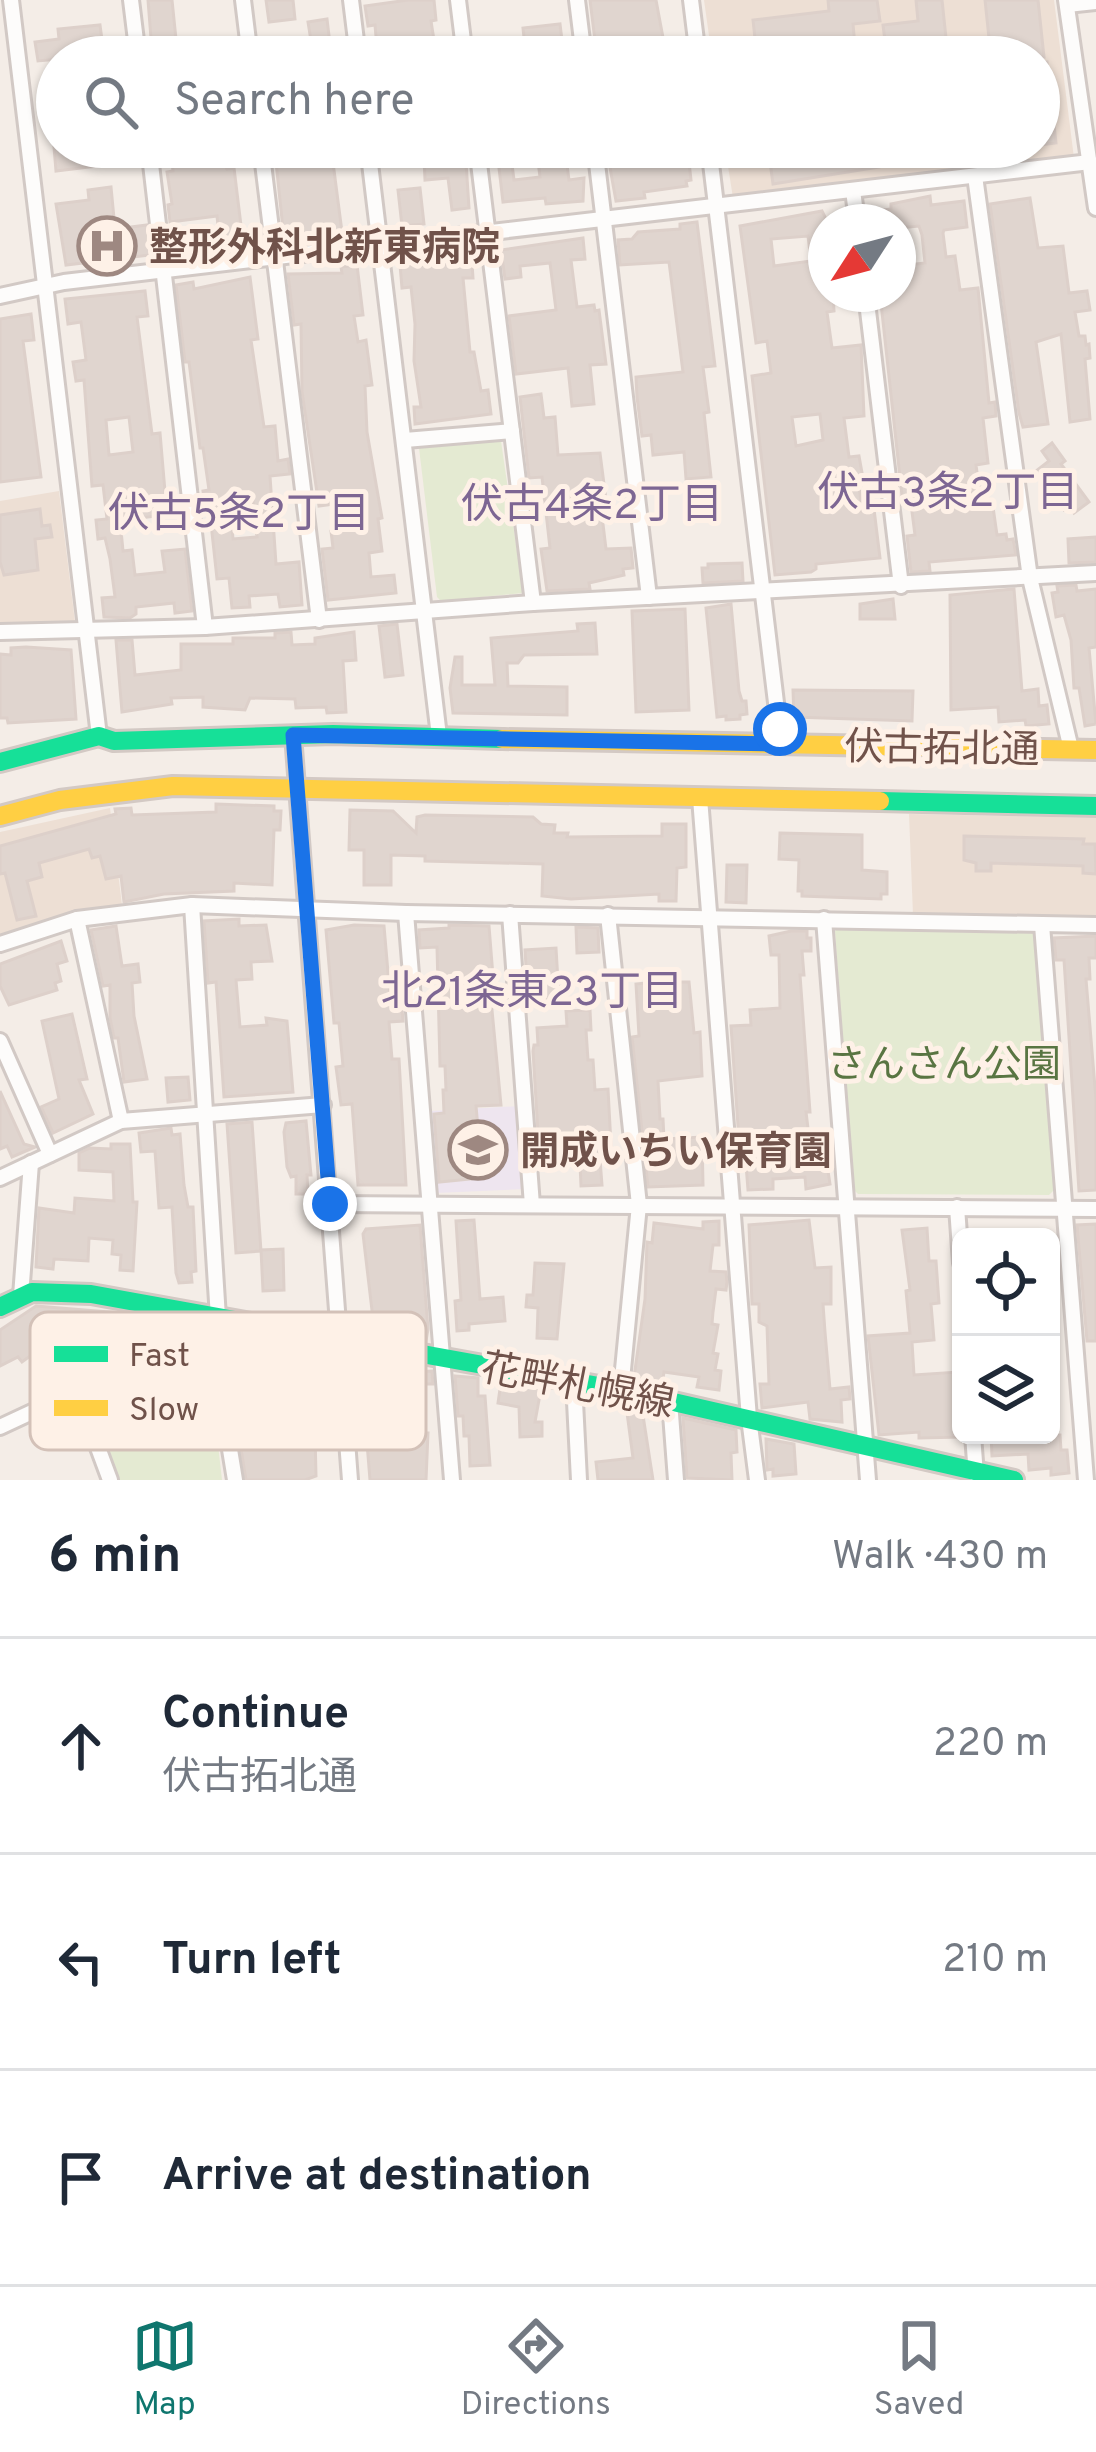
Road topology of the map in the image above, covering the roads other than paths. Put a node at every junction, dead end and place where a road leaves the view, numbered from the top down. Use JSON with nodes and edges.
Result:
{"nodes":[{"id":1,"x":11,"y":0,"type":"edge"},
{"id":2,"x":131,"y":0,"type":"edge"},
{"id":3,"x":243,"y":0,"type":"edge"},
{"id":4,"x":351,"y":0,"type":"edge"},
{"id":5,"x":458,"y":0,"type":"edge"},
{"id":6,"x":577,"y":0,"type":"edge"},
{"id":7,"x":692,"y":0,"type":"edge"},
{"id":8,"x":1096,"y":2,"type":"edge"},
{"id":9,"x":1067,"y":3,"type":"edge"},
{"id":10,"x":135,"y":36,"type":"edge"},
{"id":11,"x":247,"y":36,"type":"edge"},
{"id":12,"x":355,"y":36,"type":"edge"},
{"id":13,"x":462,"y":36,"type":"edge"},
{"id":14,"x":581,"y":36,"type":"edge"},
{"id":15,"x":696,"y":36,"type":"edge"},
{"id":16,"x":1090,"y":162,"type":"junction"},
{"id":17,"x":1060,"y":166,"type":"edge"},
{"id":18,"x":152,"y":168,"type":"edge"},
{"id":19,"x":264,"y":168,"type":"edge"},
{"id":20,"x":371,"y":168,"type":"edge"},
{"id":21,"x":479,"y":168,"type":"edge"},
{"id":22,"x":598,"y":168,"type":"edge"},
{"id":23,"x":712,"y":168,"type":"edge"},
{"id":24,"x":1041,"y":168,"type":"edge"},
{"id":25,"x":975,"y":176,"type":"junction"},
{"id":26,"x":853,"y":190,"type":"junction"},
{"id":27,"x":855,"y":204,"type":"edge"},
{"id":28,"x":717,"y":207,"type":"junction"},
{"id":29,"x":1096,"y":208,"type":"edge"},
{"id":30,"x":604,"y":220,"type":"junction"},
{"id":31,"x":487,"y":234,"type":"junction"},
{"id":32,"x":380,"y":246,"type":"junction"},
{"id":33,"x":275,"y":257,"type":"junction"},
{"id":34,"x":165,"y":271,"type":"junction"},
{"id":35,"x":46,"y":286,"type":"junction"},
{"id":36,"x":0,"y":296,"type":"edge"},
{"id":37,"x":868,"y":312,"type":"edge"},
{"id":38,"x":512,"y":431,"type":"junction"},
{"id":39,"x":405,"y":440,"type":"junction"},
{"id":40,"x":1096,"y":573,"type":"edge"},
{"id":41,"x":1030,"y":578,"type":"junction"},
{"id":42,"x":901,"y":586,"type":"junction"},
{"id":43,"x":763,"y":591,"type":"junction"},
{"id":44,"x":649,"y":597,"type":"junction"},
{"id":45,"x":533,"y":603,"type":"junction"},
{"id":46,"x":424,"y":610,"type":"junction"},
{"id":47,"x":319,"y":620,"type":"junction"},
{"id":48,"x":205,"y":627,"type":"junction"},
{"id":49,"x":88,"y":628,"type":"junction"},
{"id":50,"x":0,"y":632,"type":"edge"},
{"id":51,"x":293,"y":735,"type":"junction"},
{"id":52,"x":99,"y":736,"type":"junction"},
{"id":53,"x":439,"y":736,"type":"junction"},
{"id":54,"x":782,"y":744,"type":"junction"},
{"id":55,"x":1071,"y":749,"type":"junction"},
{"id":56,"x":1096,"y":750,"type":"edge"},
{"id":57,"x":0,"y":762,"type":"edge"},
{"id":58,"x":296,"y":791,"type":"junction"},
{"id":59,"x":700,"y":798,"type":"junction"},
{"id":60,"x":1096,"y":806,"type":"edge"},
{"id":61,"x":0,"y":816,"type":"edge"},
{"id":62,"x":192,"y":905,"type":"junction"},
{"id":63,"x":308,"y":909,"type":"junction"},
{"id":64,"x":406,"y":914,"type":"junction"},
{"id":65,"x":510,"y":914,"type":"junction"},
{"id":66,"x":608,"y":915,"type":"junction"},
{"id":67,"x":710,"y":916,"type":"junction"},
{"id":68,"x":77,"y":919,"type":"junction"},
{"id":69,"x":824,"y":919,"type":"junction"},
{"id":70,"x":1096,"y":925,"type":"edge"},
{"id":71,"x":1042,"y":926,"type":"junction"},
{"id":72,"x":0,"y":944,"type":"edge"},
{"id":73,"x":0,"y":1041,"type":"edge"},
{"id":74,"x":322,"y":1105,"type":"junction"},
{"id":75,"x":204,"y":1114,"type":"junction"},
{"id":76,"x":121,"y":1121,"type":"junction"},
{"id":77,"x":50,"y":1154,"type":"junction"},
{"id":78,"x":31,"y":1163,"type":"junction"},
{"id":79,"x":0,"y":1178,"type":"edge"},
{"id":80,"x":330,"y":1204,"type":"junction"},
{"id":81,"x":432,"y":1205,"type":"junction"},
{"id":82,"x":532,"y":1205,"type":"junction"},
{"id":83,"x":639,"y":1205,"type":"junction"},
{"id":84,"x":734,"y":1208,"type":"junction"},
{"id":85,"x":845,"y":1208,"type":"junction"},
{"id":86,"x":957,"y":1208,"type":"junction"},
{"id":87,"x":1066,"y":1209,"type":"junction"},
{"id":88,"x":1096,"y":1209,"type":"edge"},
{"id":89,"x":958,"y":1228,"type":"edge"},
{"id":90,"x":21,"y":1296,"type":"junction"},
{"id":91,"x":0,"y":1307,"type":"edge"},
{"id":92,"x":194,"y":1312,"type":"edge"},
{"id":93,"x":217,"y":1312,"type":"edge"},
{"id":94,"x":340,"y":1312,"type":"edge"},
{"id":95,"x":426,"y":1354,"type":"edge"},
{"id":96,"x":445,"y":1358,"type":"junction"},
{"id":97,"x":574,"y":1382,"type":"junction"},
{"id":98,"x":621,"y":1390,"type":"junction"},
{"id":99,"x":670,"y":1401,"type":"junction"},
{"id":100,"x":30,"y":1413,"type":"edge"},
{"id":101,"x":749,"y":1418,"type":"junction"},
{"id":102,"x":0,"y":1427,"type":"edge"},
{"id":103,"x":974,"y":1444,"type":"edge"},
{"id":104,"x":866,"y":1448,"type":"junction"},
{"id":105,"x":99,"y":1450,"type":"edge"},
{"id":106,"x":230,"y":1450,"type":"edge"},
{"id":107,"x":348,"y":1450,"type":"edge"},
{"id":108,"x":976,"y":1476,"type":"edge"},
{"id":109,"x":110,"y":1480,"type":"edge"},
{"id":110,"x":235,"y":1480,"type":"edge"},
{"id":111,"x":350,"y":1480,"type":"edge"},
{"id":112,"x":452,"y":1480,"type":"edge"},
{"id":113,"x":579,"y":1480,"type":"edge"},
{"id":114,"x":676,"y":1480,"type":"edge"},
{"id":115,"x":757,"y":1480,"type":"edge"},
{"id":116,"x":868,"y":1480,"type":"edge"},
{"id":117,"x":1014,"y":1480,"type":"edge"},
{"id":118,"x":1086,"y":1480,"type":"edge"}],
"edges":[{"from":1,"to":35,"type":"street"},
{"from":2,"to":10,"type":"street"},
{"from":3,"to":11,"type":"street"},
{"from":4,"to":12,"type":"street"},
{"from":5,"to":13,"type":"street"},
{"from":6,"to":14,"type":"street"},
{"from":7,"to":15,"type":"street"},
{"from":8,"to":9,"type":"street"},
{"from":9,"to":16,"type":"street"},
{"from":16,"to":17,"type":"street"},
{"from":16,"to":29,"type":"street"},
{"from":18,"to":34,"type":"street"},
{"from":19,"to":33,"type":"street"},
{"from":20,"to":32,"type":"street"},
{"from":21,"to":31,"type":"street"},
{"from":22,"to":30,"type":"street"},
{"from":23,"to":28,"type":"street"},
{"from":24,"to":25,"type":"street"},
{"from":25,"to":26,"type":"street"},
{"from":25,"to":41,"type":"street"},
{"from":26,"to":27,"type":"street"},
{"from":26,"to":28,"type":"street"},
{"from":28,"to":30,"type":"street"},
{"from":28,"to":43,"type":"street"},
{"from":30,"to":31,"type":"street"},
{"from":30,"to":44,"type":"street"},
{"from":31,"to":32,"type":"street"},
{"from":31,"to":38,"type":"street"},
{"from":32,"to":33,"type":"street"},
{"from":32,"to":39,"type":"street"},
{"from":33,"to":34,"type":"street"},
{"from":33,"to":47,"type":"street"},
{"from":34,"to":35,"type":"street"},
{"from":34,"to":48,"type":"street"},
{"from":35,"to":36,"type":"street"},
{"from":35,"to":49,"type":"street"},
{"from":37,"to":42,"type":"street"},
{"from":38,"to":39,"type":"street"},
{"from":38,"to":45,"type":"street"},
{"from":39,"to":46,"type":"street"},
{"from":40,"to":41,"type":"street"},
{"from":41,"to":42,"type":"street"},
{"from":41,"to":55,"type":"street"},
{"from":42,"to":43,"type":"street"},
{"from":43,"to":44,"type":"street"},
{"from":43,"to":54,"type":"street"},
{"from":44,"to":45,"type":"street"},
{"from":45,"to":46,"type":"street"},
{"from":46,"to":47,"type":"street"},
{"from":46,"to":53,"type":"street"},
{"from":47,"to":48,"type":"street"},
{"from":48,"to":49,"type":"street"},
{"from":49,"to":50,"type":"street"},
{"from":49,"to":52,"type":"street"},
{"from":51,"to":52,"type":"street","name":"伏古拓北通"},
{"from":51,"to":53,"type":"street","name":"伏古拓北通"},
{"from":51,"to":58,"type":"street"},
{"from":52,"to":57,"type":"street","name":"伏古拓北通"},
{"from":53,"to":54,"type":"street","name":"伏古拓北通"},
{"from":54,"to":55,"type":"street","name":"伏古拓北通"},
{"from":55,"to":56,"type":"street","name":"伏古拓北通"},
{"from":58,"to":59,"type":"street","name":"伏古拓北通"},
{"from":58,"to":61,"type":"street","name":"伏古拓北通"},
{"from":58,"to":63,"type":"street"},
{"from":59,"to":60,"type":"street","name":"伏古拓北通"},
{"from":59,"to":67,"type":"street"},
{"from":62,"to":63,"type":"street"},
{"from":62,"to":68,"type":"street"},
{"from":62,"to":75,"type":"street"},
{"from":63,"to":64,"type":"street"},
{"from":63,"to":74,"type":"street"},
{"from":64,"to":65,"type":"street"},
{"from":64,"to":81,"type":"street"},
{"from":65,"to":66,"type":"street"},
{"from":65,"to":82,"type":"street"},
{"from":66,"to":67,"type":"street"},
{"from":66,"to":83,"type":"street"},
{"from":67,"to":69,"type":"street"},
{"from":67,"to":84,"type":"street"},
{"from":68,"to":72,"type":"street"},
{"from":68,"to":76,"type":"street"},
{"from":69,"to":71,"type":"street"},
{"from":69,"to":85,"type":"street"},
{"from":70,"to":71,"type":"street"},
{"from":71,"to":87,"type":"street"},
{"from":73,"to":77,"type":"street"},
{"from":74,"to":75,"type":"street"},
{"from":74,"to":80,"type":"street"},
{"from":75,"to":76,"type":"street"},
{"from":75,"to":93,"type":"street"},
{"from":76,"to":77,"type":"street"},
{"from":77,"to":78,"type":"street"},
{"from":78,"to":79,"type":"street"},
{"from":78,"to":90,"type":"street"},
{"from":80,"to":81,"type":"street"},
{"from":80,"to":94,"type":"street"},
{"from":81,"to":82,"type":"street"},
{"from":81,"to":96,"type":"street"},
{"from":82,"to":83,"type":"street"},
{"from":83,"to":84,"type":"street"},
{"from":83,"to":98,"type":"street"},
{"from":84,"to":85,"type":"street"},
{"from":84,"to":101,"type":"street"},
{"from":85,"to":86,"type":"street"},
{"from":85,"to":104,"type":"street"},
{"from":86,"to":87,"type":"street"},
{"from":86,"to":89,"type":"street"},
{"from":87,"to":88,"type":"street"},
{"from":87,"to":118,"type":"street"},
{"from":90,"to":91,"type":"street","name":"花畔札幌線"},
{"from":90,"to":92,"type":"street","name":"花畔札幌線"},
{"from":95,"to":96,"type":"street","name":"花畔札幌線"},
{"from":96,"to":97,"type":"street","name":"花畔札幌線"},
{"from":96,"to":112,"type":"street"},
{"from":97,"to":98,"type":"street","name":"花畔札幌線"},
{"from":97,"to":113,"type":"street"},
{"from":98,"to":99,"type":"street","name":"花畔札幌線"},
{"from":99,"to":101,"type":"street","name":"花畔札幌線"},
{"from":99,"to":114,"type":"street"},
{"from":100,"to":102,"type":"street"},
{"from":101,"to":104,"type":"street","name":"花畔札幌線"},
{"from":101,"to":115,"type":"street"},
{"from":103,"to":108,"type":"street"},
{"from":104,"to":108,"type":"street","name":"花畔札幌線"},
{"from":104,"to":116,"type":"street"},
{"from":105,"to":109,"type":"street"},
{"from":106,"to":110,"type":"street"},
{"from":107,"to":111,"type":"street"},
{"from":108,"to":117,"type":"street","name":"花畔札幌線"}]}
